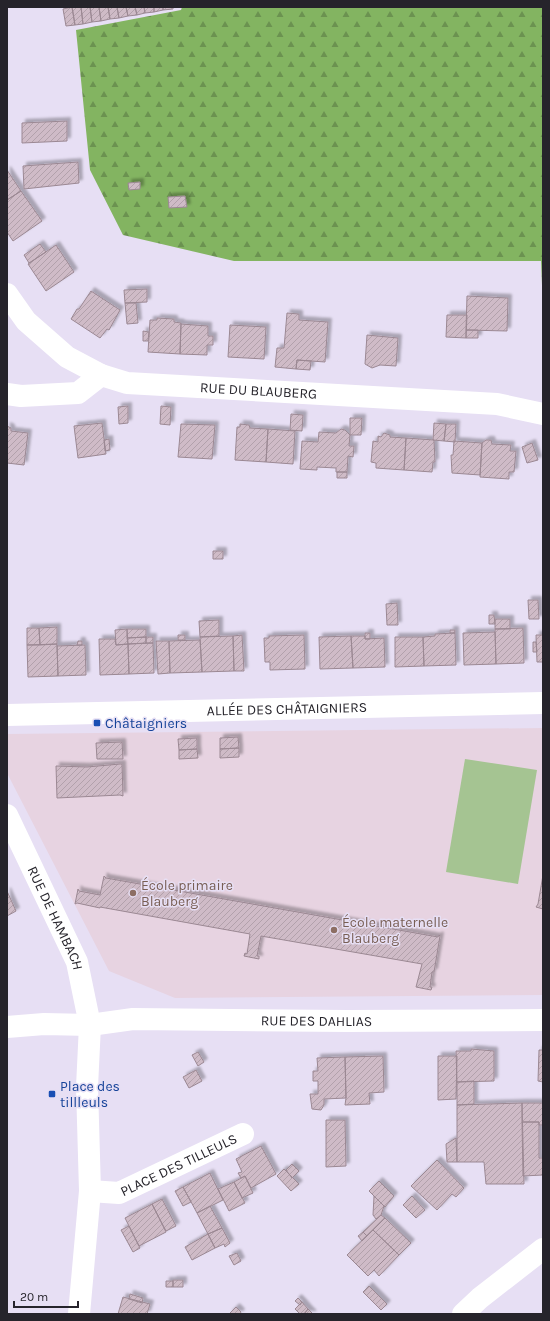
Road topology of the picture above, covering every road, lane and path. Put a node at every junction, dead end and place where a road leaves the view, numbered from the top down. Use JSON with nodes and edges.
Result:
{"nodes":[{"id":1,"x":7,"y":294,"type":"edge"},
{"id":2,"x":101,"y":375,"type":"junction"},
{"id":3,"x":7,"y":394,"type":"edge"},
{"id":4,"x":543,"y":414,"type":"edge"},
{"id":5,"x":543,"y":703,"type":"edge"},
{"id":6,"x":7,"y":715,"type":"edge"},
{"id":7,"x":7,"y":816,"type":"edge"},
{"id":8,"x":543,"y":1020,"type":"edge"},
{"id":9,"x":90,"y":1025,"type":"junction"},
{"id":10,"x":7,"y":1027,"type":"edge"},
{"id":11,"x":243,"y":1134,"type":"dead end"},
{"id":12,"x":90,"y":1191,"type":"junction"},
{"id":13,"x":543,"y":1249,"type":"edge"},
{"id":14,"x":79,"y":1314,"type":"edge"},
{"id":15,"x":463,"y":1314,"type":"edge"}],
"edges":[{"from":1,"to":2,"type":"street","name":"RUE DU BLAUBERG"},
{"from":2,"to":3,"type":"street"},
{"from":2,"to":4,"type":"street","name":"RUE DU BLAUBERG"},
{"from":5,"to":6,"type":"street","name":"ALLÉE DES CHÂTAIGNIERS"},
{"from":7,"to":9,"type":"street","name":"RUE DE HAMBACH"},
{"from":8,"to":9,"type":"street","name":"RUE DES DAHLIAS"},
{"from":9,"to":10,"type":"street","name":"RUE DES DAHLIAS"},
{"from":9,"to":12,"type":"street","name":"RUE DE HAMBACH"},
{"from":11,"to":12,"type":"street","name":"PLACE DES TILLEULS"},
{"from":12,"to":14,"type":"street","name":"RUE DE HAMBACH"},
{"from":13,"to":15,"type":"street"}]}
